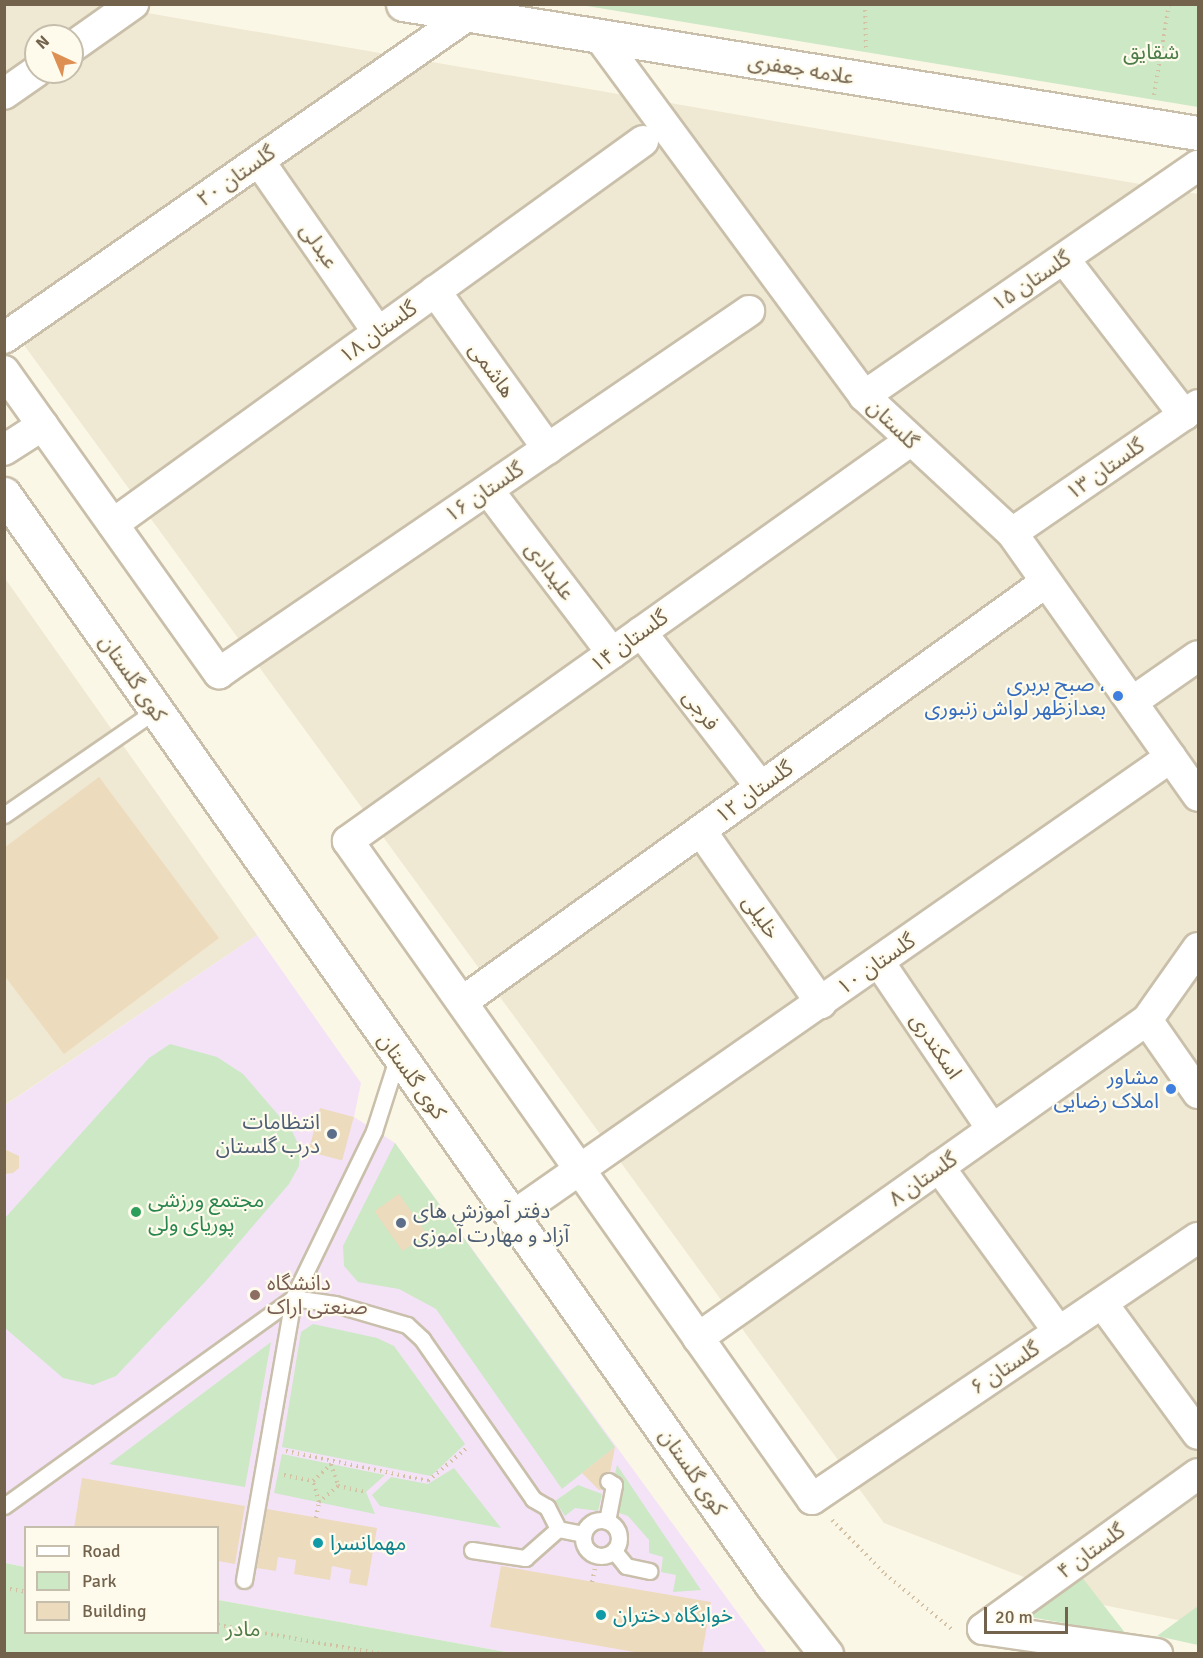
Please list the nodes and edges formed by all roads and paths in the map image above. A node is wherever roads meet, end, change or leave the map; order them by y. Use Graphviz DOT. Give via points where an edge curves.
graph roads {
  1 [pos="133,4"];
  2 [pos="403,4"];
  3 [pos="865,4"];
  4 [pos="1169,4"];
  5 [pos="468,15"];
  6 [pos="84,39"];
  7 [pos="601,39"];
  8 [pos="24,80"];
  9 [pos="867,80"];
  10 [pos="4,94"];
  11 [pos="1149,125"];
  12 [pos="1198,133"];
  13 [pos="643,141"];
  14 [pos="259,160"];
  15 [pos="1198,166"];
  16 [pos="1064,259"];
  17 [pos="435,291"];
  18 [pos="749,311"];
  19 [pos="378,332"];
  20 [pos="4,338"];
  21 [pos="4,371"];
  22 [pos="864,396"];
  23 [pos="1191,410"];
  24 [pos="43,425"];
  25 [pos="910,441"];
  26 [pos="548,449"];
  27 [pos="4,450"];
  28 [pos="488,490"];
  29 [pos="4,494"];
  30 [pos="113,524"];
  31 [pos="1012,533"];
  32 [pos="1046,582"];
  33 [pos="641,632"];
  34 [pos="612,653"];
  35 [pos="1198,656"];
  36 [pos="1132,702"];
  37 [pos="156,710"];
  38 [pos="1171,758"];
  39 [pos="761,787"];
  40 [pos="1198,796"];
  41 [pos="4,815"];
  42 [pos="701,831"];
  43 [pos="1198,948"];
  44 [pos="879,962"];
  45 [pos="462,1002"];
  46 [pos="821,1003"];
  47 [pos="1147,1020"];
  48 [pos="398,1056"];
  49 [pos="1198,1090"];
  50 [pos="992,1130"];
  51 [pos="939,1167"];
  52 [pos="580,1171"];
  53 [pos="513,1216"];
  54 [pos="1198,1238"];
  55 [pos="293,1298"];
  56 [pos="1102,1303"];
  57 [pos="1059,1332"];
  58 [pos="698,1338"];
  59 [pos="1198,1434"];
  60 [pos="474,1441"];
  61 [pos="267,1447"];
  62 [pos="262,1471"];
  63 [pos="1198,1474"];
  64 [pos="313,1481"];
  65 [pos="608,1481"];
  66 [pos="338,1486"];
  67 [pos="366,1492"];
  68 [pos="812,1499"];
  69 [pos="319,1502"];
  70 [pos="4,1506"];
  71 [pos="316,1518"];
  72 [pos="607,1521"];
  73 [pos="558,1529"];
  74 [pos="583,1534"];
  75 [pos="472,1550"];
  76 [pos="614,1551"];
  77 [pos="597,1556"];
  78 [pos="649,1571"];
  79 [pos="244,1580"];
  80 [pos="592,1582"];
  81 [pos="4,1588"];
  82 [pos="24,1592"];
  83 [pos="219,1625"];
  84 [pos="983,1629"];
  85 [pos="383,1653"];
  86 [pos="826,1653"];
  87 [pos="1156,1653"];
  1 -- 6 [label="street"];
  2 -- 5 [label="street, علامه جعفری"];
  3 -- 9 [label="path"];
  4 -- 11 [label="path"];
  5 -- 7 [label="street, علامه جعفری"];
  5 -- 14 [label="street, گلستان ۲۰"];
  7 -- 9 [label="street, علامه جعفری"];
  7 -- 22 [label="street, گلستان"];
  8 -- 10 [label="street"];
  9 -- 11 [label="street, علامه جعفری"];
  11 -- 12 [label="street, علامه جعفری"];
  13 -- 17 [label="street, گلستان ۱۸"];
  14 -- 19 [label="street, عبدلی"];
  14 -- 20 [label="street, گلستان ۲۰"];
  15 -- 16 [label="street, گلستان ۱۵"];
  16 -- 22 [label="street, گلستان ۱۵"];
  16 -- 23 [label="street"];
  17 -- 19 [label="street, گلستان ۱۸"];
  17 -- 26 [label="street, هاشمی"];
  18 -- 26 [label="street, گلستان ۱۶"];
  19 -- 30 [label="street, گلستان ۱۸"];
  21 -- 24 [label="street"];
  22 -- 25 [label="street, گلستان"];
  23 -- 31 [label="street, گلستان ۱۳"];
  24 -- 27 [label="street"];
  24 -- 30 [label="street"];
  25 -- 31 [label="street, گلستان"];
  25 -- 33 [label="street, گلستان ۱۴"];
  26 -- 28 [label="street, گلستان ۱۶"];
  28 -- 30 [label="street, گلستان ۱۶" via="219,673"];
  28 -- 34 [label="street, علیدادی"];
  29 -- 37 [label="street, کوی گلستان"];
  31 -- 32 [label="street, گلستان"];
  32 -- 36 [label="street, گلستان"];
  32 -- 39 [label="street, گلستان ۱۲"];
  33 -- 34 [label="street, گلستان ۱۴"];
  33 -- 39 [label="street, فرجی"];
  34 -- 45 [label="street, گلستان ۱۴" via="348,841"];
  35 -- 36 [label="street"];
  36 -- 38 [label="street, گلستان"];
  37 -- 41 [label="lane"];
  37 -- 48 [label="street, کوی گلستان"];
  38 -- 40 [label="street, گلستان"];
  38 -- 44 [label="street, گلستان ۱۰"];
  39 -- 42 [label="street, گلستان ۱۲"];
  42 -- 45 [label="street, گلستان ۱۲"];
  42 -- 46 [label="street, خلیلی"];
  43 -- 47 [label="street"];
  44 -- 46 [label="street, گلستان ۱۰"];
  44 -- 50 [label="street, اسکندری"];
  45 -- 52 [label="street"];
  46 -- 52 [label="street, گلستان ۱۰"];
  47 -- 49 [label="street"];
  47 -- 50 [label="street, گلستان ۸"];
  48 -- 53 [label="street, کوی گلستان"];
  48 -- 55 [label="lane" via="374,1131"];
  50 -- 51 [label="street, گلستان ۸"];
  51 -- 57 [label="street"];
  51 -- 58 [label="street, گلستان ۸"];
  52 -- 53 [label="street, گلستان ۱۰"];
  52 -- 58 [label="street"];
  53 -- 86 [label="street, کوی گلستان" via="772,1585"];
  54 -- 56 [label="street, گلستان ۶"];
  55 -- 61 [label="lane"];
  55 -- 70 [label="lane"];
  55 -- 73 [label="lane" via="335,1304 407,1324 422,1339 533,1499 547,1507"];
  56 -- 57 [label="street, گلستان ۶"];
  56 -- 59 [label="street"];
  57 -- 68 [label="street, گلستان ۶"];
  58 -- 68 [label="street"];
  60 -- 61 [label="path" via="429,1481"];
  61 -- 62 [label="lane"];
  62 -- 64 [label="path"];
  62 -- 79 [label="lane"];
  63 -- 84 [label="street, گلستان ۴"];
  64 -- 66 [label="path" via="331,1464"];
  64 -- 69 [label="path"];
  65 -- 72 [label="lane" via="614,1485"];
  66 -- 67 [label="path"];
  66 -- 69 [label="path"];
  68 -- 84 [label="path" via="949,1631"];
  69 -- 71 [label="path"];
  72 -- 74 [label="lane" via="590,1524"];
  72 -- 76 [label="lane" via="619,1534"];
  73 -- 74 [label="lane"];
  73 -- 75 [label="lane" via="525,1558"];
  74 -- 77 [label="lane" via="584,1545"];
  76 -- 77 [label="lane"];
  76 -- 78 [label="lane" via="626,1566"];
  77 -- 80 [label="path"];
  81 -- 82 [label="path"];
  83 -- 85 [label="path"];
  84 -- 87 [label="street"];
}
